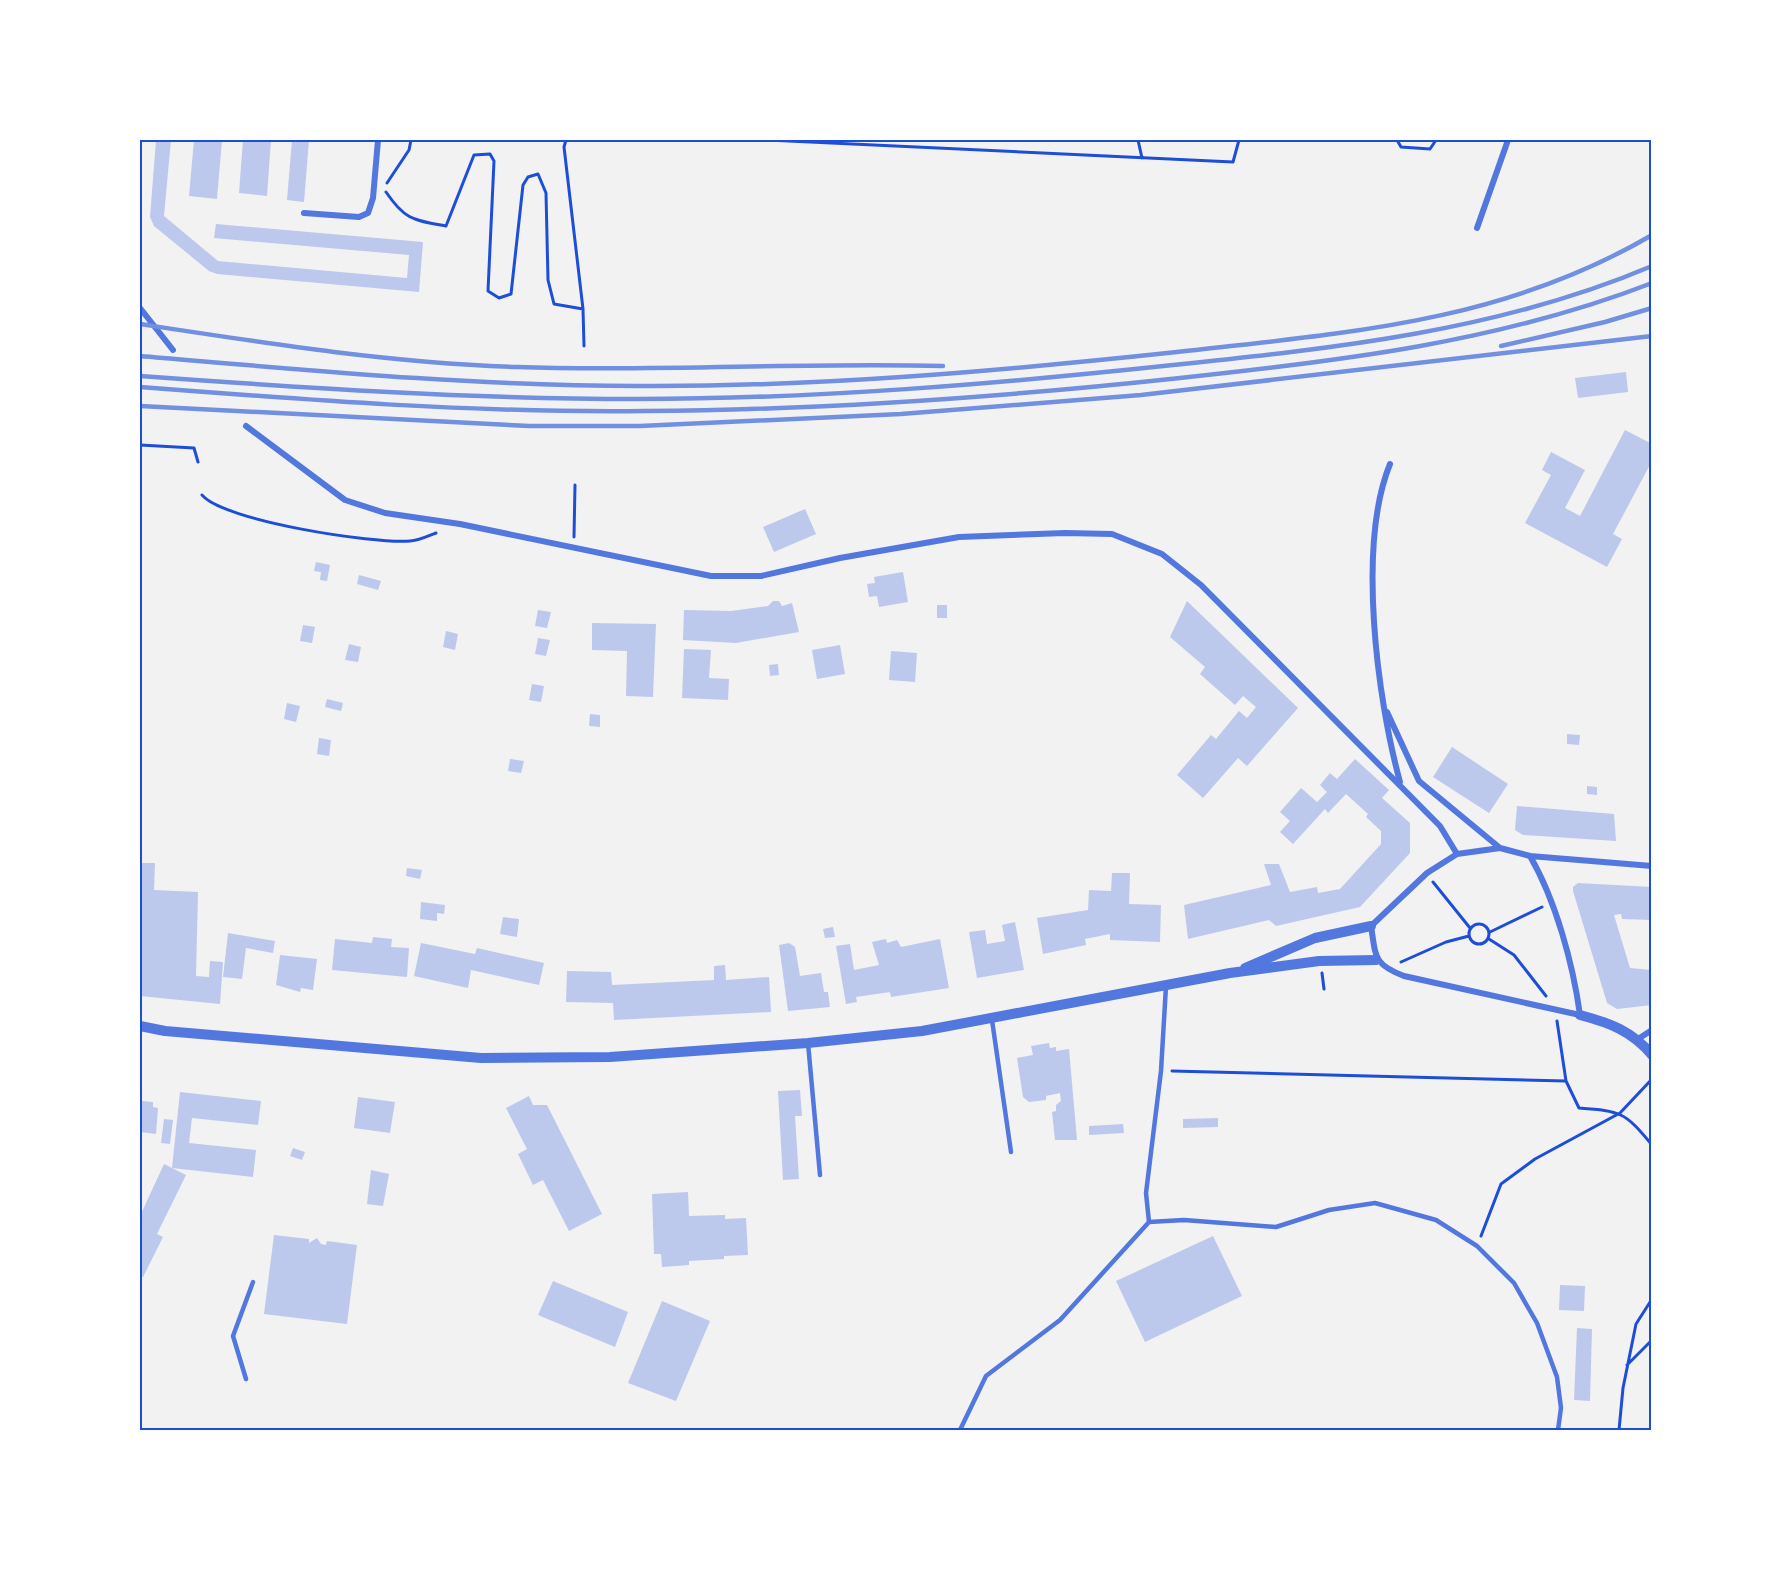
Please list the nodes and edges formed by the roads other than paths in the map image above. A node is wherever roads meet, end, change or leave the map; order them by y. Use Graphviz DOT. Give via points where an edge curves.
graph roads {
  1 [pos="378,140"];
  2 [pos="1508,140"];
  3 [pos="304,213"];
  4 [pos="1477,228"];
  5 [pos="140,309"];
  6 [pos="173,350"];
  7 [pos="246,426"];
  8 [pos="1390,464"];
  9 [pos="1384,703"];
  10 [pos="1400,784"];
  11 [pos="1500,848"];
  12 [pos="1457,854"];
  13 [pos="1530,856"];
  14 [pos="1652,866"];
  15 [pos="1371,926"];
  16 [pos="1376,960"];
  17 [pos="1230,973"];
  18 [pos="1166,986"];
  19 [pos="1580,1015"];
  20 [pos="992,1020"];
  21 [pos="140,1026"];
  22 [pos="1652,1030"];
  23 [pos="1638,1039"];
  24 [pos="808,1043"];
  25 [pos="1652,1055"];
  26 [pos="1011,1152"];
  27 [pos="819,1175"];
  28 [pos="1149,1222"];
  29 [pos="253,1282"];
  30 [pos="246,1379"];
  31 [pos="960,1431"];
  32 [pos="1557,1431"];
  1 -- 3 [label="street" via="368,213 359,217"];
  2 -- 4 [label="street"];
  5 -- 6 [label="street"];
  7 -- 10 [label="street" via="345,500 385,513 460,524 711,576 761,576 959,537 1112,534 1162,554 1201,585"];
  8 -- 9 [label="street" via="1380,488 1373,528"];
  9 -- 10 [label="street" via="1388,739"];
  9 -- 11 [label="street" via="1419,782"];
  10 -- 12 [label="street" via="1440,826"];
  11 -- 12 [label="street"];
  11 -- 13 [label="street"];
  12 -- 15 [label="street" via="1427,873"];
  13 -- 14 [label="street"];
  13 -- 19 [label="street" via="1551,902 1577,990"];
  15 -- 16 [label="street"];
  15 -- 17 [label="street" via="1315,938"];
  16 -- 17 [label="street" via="1319,961"];
  16 -- 19 [label="street" via="1385,969 1404,976"];
  17 -- 18 [label="street"];
  18 -- 20 [label="street"];
  18 -- 28 [label="lane" via="1161,1071 1146,1193"];
  19 -- 23 [label="street" via="1615,1025"];
  20 -- 24 [label="street"];
  20 -- 26 [label="lane"];
  21 -- 24 [label="street" via="481,1058 610,1057"];
  22 -- 23 [label="street"];
  23 -- 25 [label="street"];
  24 -- 27 [label="lane"];
  28 -- 31 [label="lane" via="1060,1320 986,1376"];
  28 -- 32 [label="lane" via="1184,1220 1276,1227 1329,1210 1375,1203 1436,1220 1478,1246 1514,1283 1537,1323 1557,1377 1561,1408"];
  29 -- 30 [label="lane" via="233,1336"];
}
